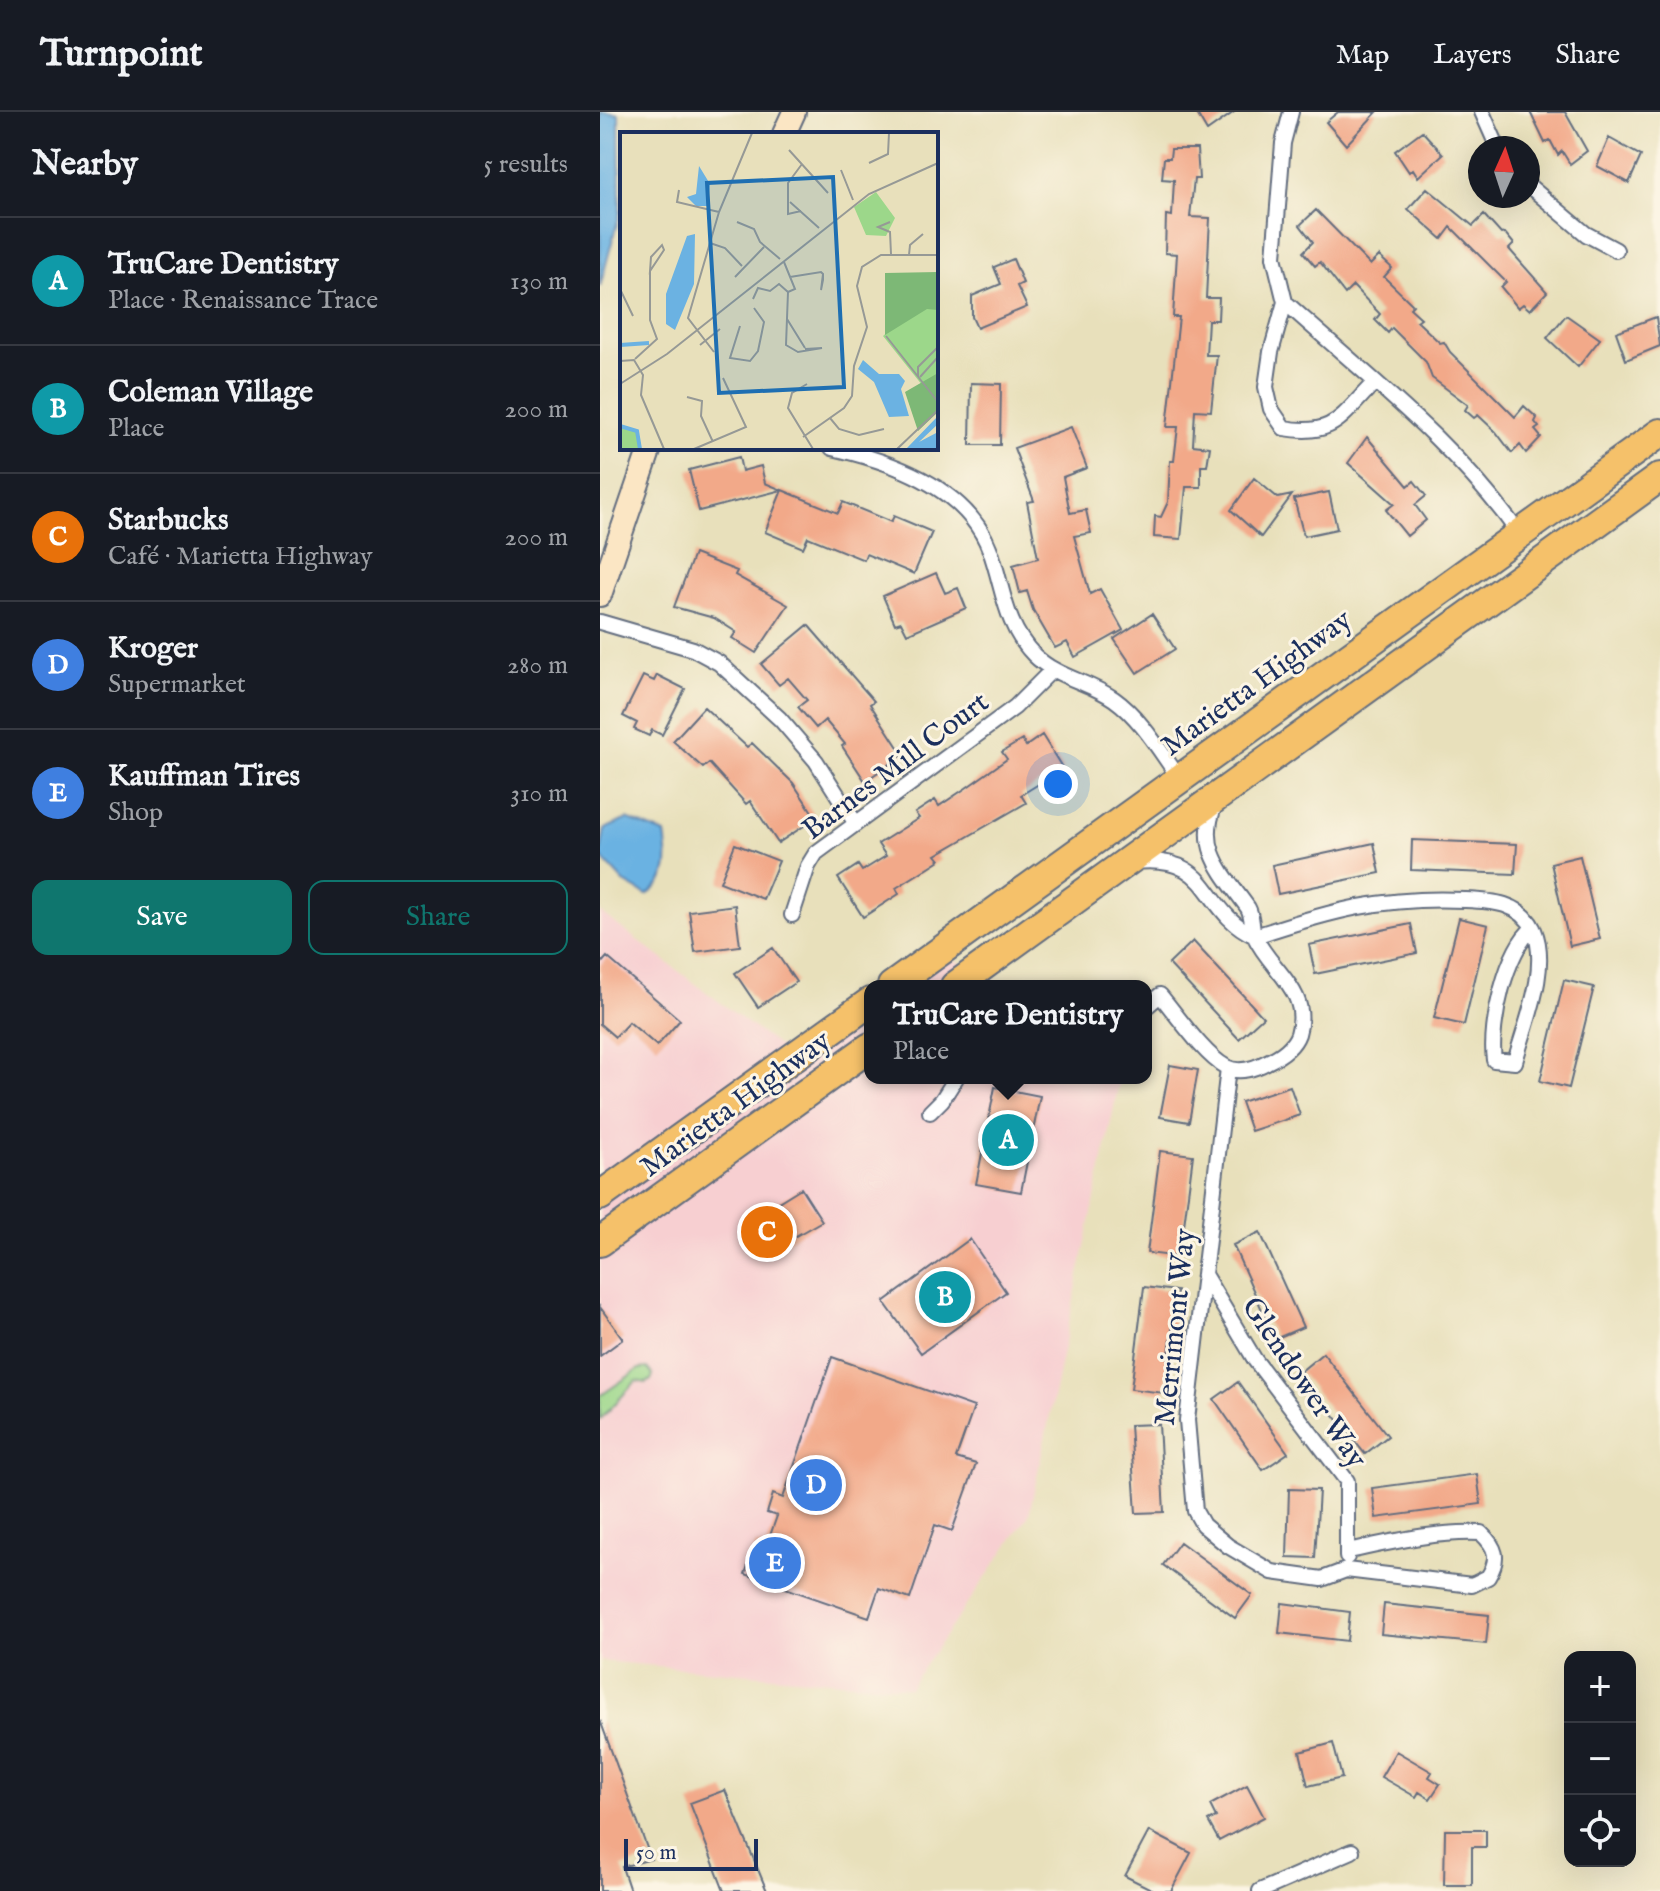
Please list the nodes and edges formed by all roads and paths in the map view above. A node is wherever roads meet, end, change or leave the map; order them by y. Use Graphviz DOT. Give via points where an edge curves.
graph roads {
  1 [pos="794,112"];
  2 [pos="1291,112"];
  3 [pos="1482,112"];
  4 [pos="785,132"];
  5 [pos="1493,136"];
  6 [pos="1540,195"];
  7 [pos="1616,250"];
  8 [pos="1285,302"];
  9 [pos="1374,383"];
  10 [pos="1660,433"];
  11 [pos="649,450"];
  12 [pos="842,450"];
  13 [pos="1660,477"];
  14 [pos="1520,535"];
  15 [pos="600,595"];
  16 [pos="600,622"];
  17 [pos="1051,671"];
  18 [pos="1180,779"];
  19 [pos="1222,794"];
  20 [pos="856,824"];
  21 [pos="1126,863"];
  22 [pos="792,915"];
  23 [pos="1533,928"];
  24 [pos="1255,936"];
  25 [pos="900,980"];
  26 [pos="963,980"];
  27 [pos="1152,1002"];
  28 [pos="864,1006"];
  29 [pos="864,1051"];
  30 [pos="1228,1068"];
  31 [pos="948,1084"];
  32 [pos="930,1112"];
  33 [pos="600,1196"];
  34 [pos="600,1242"];
  35 [pos="1205,1276"];
  36 [pos="1348,1551"];
  37 [pos="1346,1570"];
  38 [pos="1352,1851"];
  39 [pos="1260,1891"];
  1 -- 4 [label="street"];
  2 -- 8 [label="street" via="1283,143 1274,257"];
  3 -- 5 [label="street"];
  6 -- 7 [label="street" via="1586,234"];
  8 -- 9 [label="street"];
  8 -- 9 [label="street" via="1266,387 1271,409 1284,428 1312,433 1331,426"];
  9 -- 14 [label="street" via="1461,462"];
  10 -- 14 [label="highway, Marietta Highway"];
  11 -- 15 [label="street"];
  12 -- 17 [label="street" via="870,456 930,484 970,515 990,550 1009,620"];
  13 -- 19 [label="highway"];
  14 -- 18 [label="highway, Marietta Highway"];
  16 -- 20 [label="street" via="693,649 719,663 816,761"];
  17 -- 18 [label="street" via="1114,699"];
  17 -- 20 [label="street, Barnes Mill Court" via="1015,707"];
  18 -- 25 [label="highway, Marietta Highway"];
  19 -- 21 [label="highway"];
  19 -- 24 [label="street" via="1208,822 1208,845 1251,912"];
  20 -- 22 [label="street, Barnes Mill Court" via="816,853"];
  21 -- 24 [label="street" via="1161,861 1191,870 1234,927"];
  21 -- 26 [label="highway"];
  23 -- 23 [label="street" via="1537,978 1515,1062 1504,1063 1494,1060 1492,1029 1514,953"];
  23 -- 24 [label="street" via="1522,912 1501,903 1421,898 1377,901"];
  24 -- 30 [label="street" via="1293,989 1299,1031 1283,1054 1254,1068"];
  27 -- 30 [label="street" via="1160,995"];
  28 -- 33 [label="highway, Marietta Highway"];
  29 -- 34 [label="highway, Marietta Highway"];
  30 -- 35 [label="street, Merrimont Way"];
  31 -- 32 [label="street"];
  35 -- 36 [label="street, Glendower Way" via="1255,1360 1347,1481"];
  35 -- 37 [label="street, Merrimont Way" via="1187,1420 1195,1511 1228,1546 1272,1572 1322,1579"];
  36 -- 37 [label="street, Glendower Way"];
  36 -- 37 [label="street, Merrimont Way" via="1431,1534 1481,1533 1496,1556 1488,1577 1472,1585"];
  38 -- 39 [label="street"];
}
